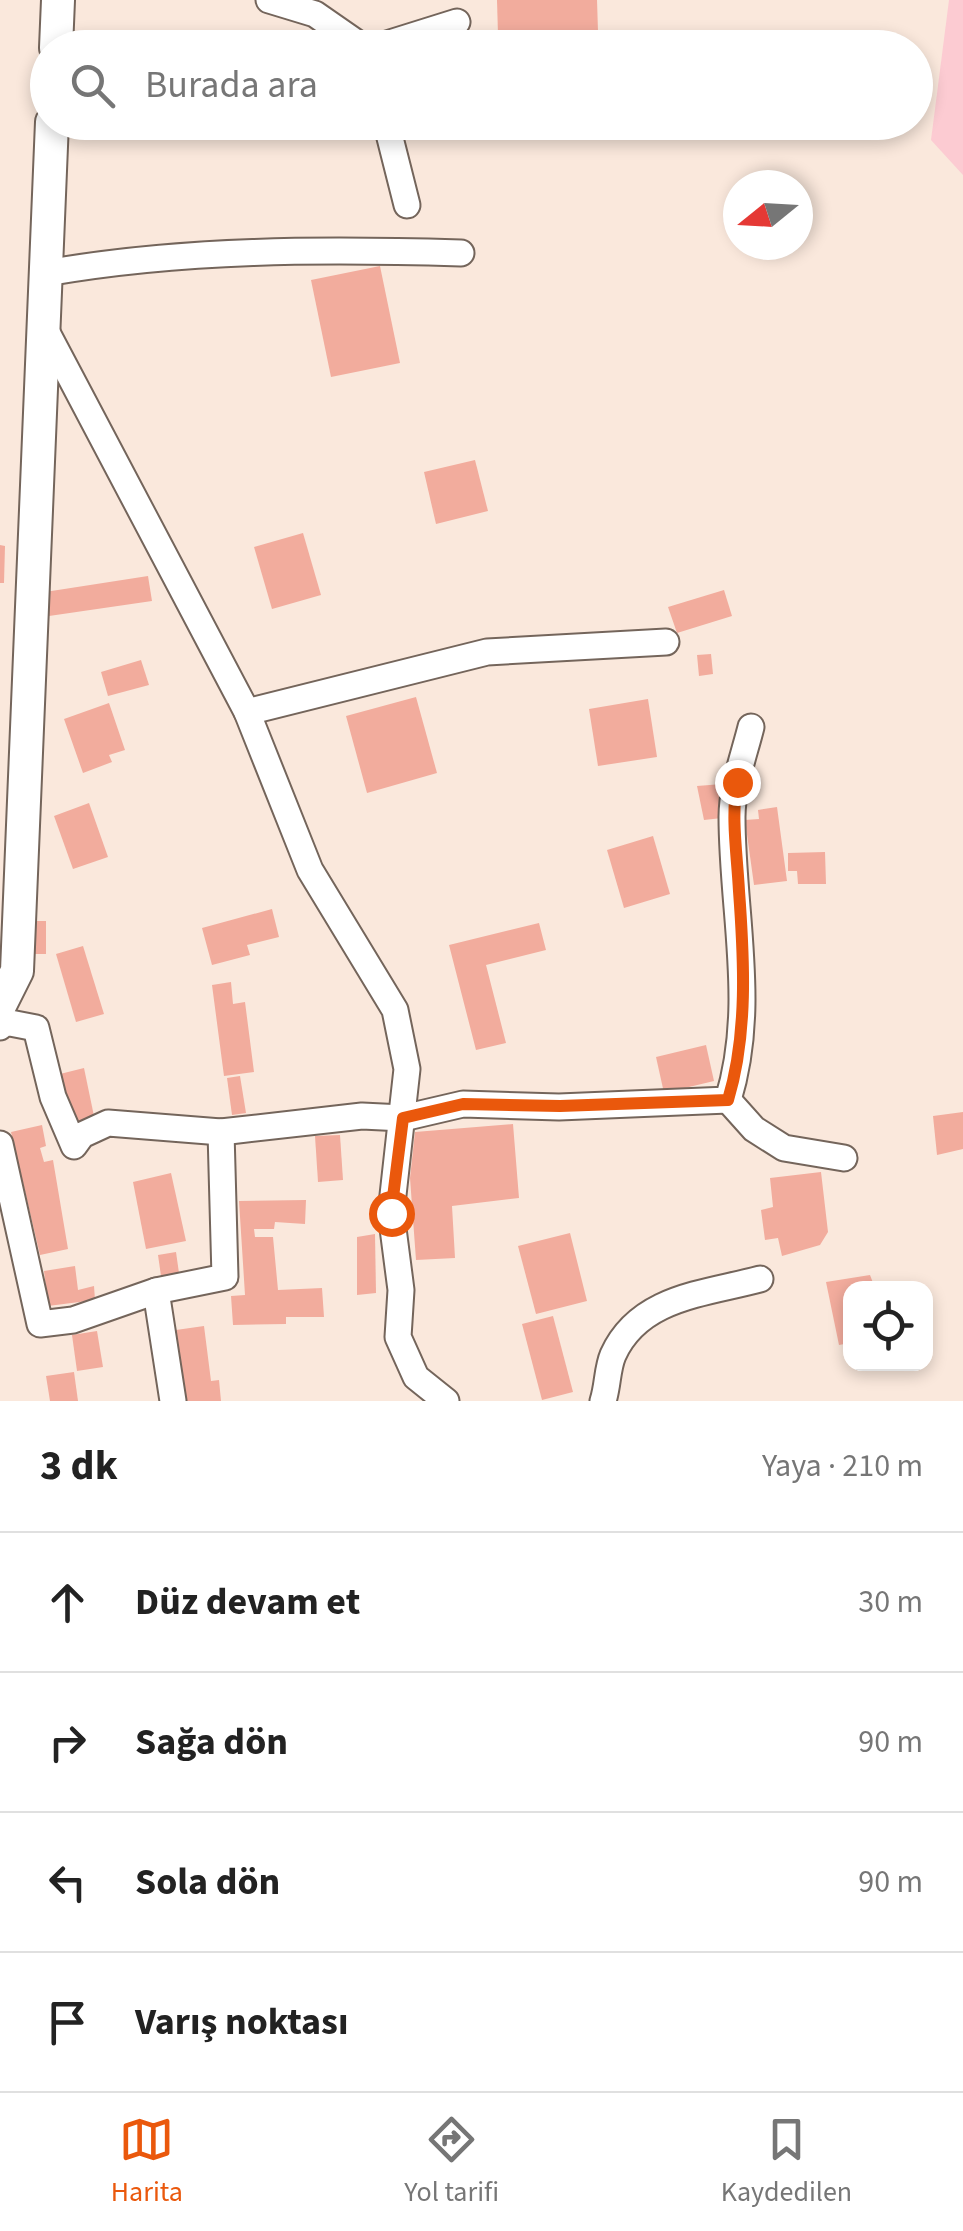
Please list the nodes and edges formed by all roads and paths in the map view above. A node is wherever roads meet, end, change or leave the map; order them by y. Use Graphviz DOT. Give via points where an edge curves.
graph roads {
  1 [pos="58,0"];
  2 [pos="269,0"];
  3 [pos="457,22"];
  4 [pos="57,30"];
  5 [pos="338,30"];
  6 [pos="431,30"];
  7 [pos="51,140"];
  8 [pos="391,140"];
  9 [pos="407,205"];
  10 [pos="460,253"];
  11 [pos="46,273"];
  12 [pos="44,328"];
  13 [pos="666,642"];
  14 [pos="246,712"];
  15 [pos="751,726"];
  16 [pos="0,1005"];
  17 [pos="0,1027"];
  18 [pos="728,1100"];
  19 [pos="403,1118"];
  20 [pos="221,1132"];
  21 [pos="0,1144"];
  22 [pos="844,1158"];
  23 [pos="760,1279"];
  24 [pos="156,1290"];
  25 [pos="173,1401"];
  26 [pos="446,1401"];
  27 [pos="603,1401"];
  1 -- 4 [label="street"];
  2 -- 5 [label="street" via="315,14"];
  3 -- 6 [label="street"];
  7 -- 11 [label="street"];
  8 -- 9 [label="street"];
  10 -- 11 [label="street" via="310,248 107,262"];
  11 -- 12 [label="street"];
  12 -- 14 [label="street"];
  12 -- 16 [label="street" via="17,972"];
  13 -- 14 [label="street" via="487,652"];
  14 -- 19 [label="street" via="310,870 395,1010 407,1069"];
  15 -- 18 [label="street" via="732,815 743,957 738,1067"];
  17 -- 20 [label="street" via="5,1022 36,1028 74,1146 108,1123"];
  18 -- 19 [label="street" via="463,1104"];
  18 -- 22 [label="street" via="754,1129 784,1148"];
  19 -- 20 [label="street" via="362,1116"];
  19 -- 26 [label="street" via="391,1213 401,1290 398,1337 416,1377"];
  20 -- 24 [label="street" via="225,1277"];
  21 -- 24 [label="street" via="40,1324 73,1320"];
  23 -- 27 [label="street" via="658,1306 628,1325 611,1360"];
  24 -- 25 [label="street"];
}
